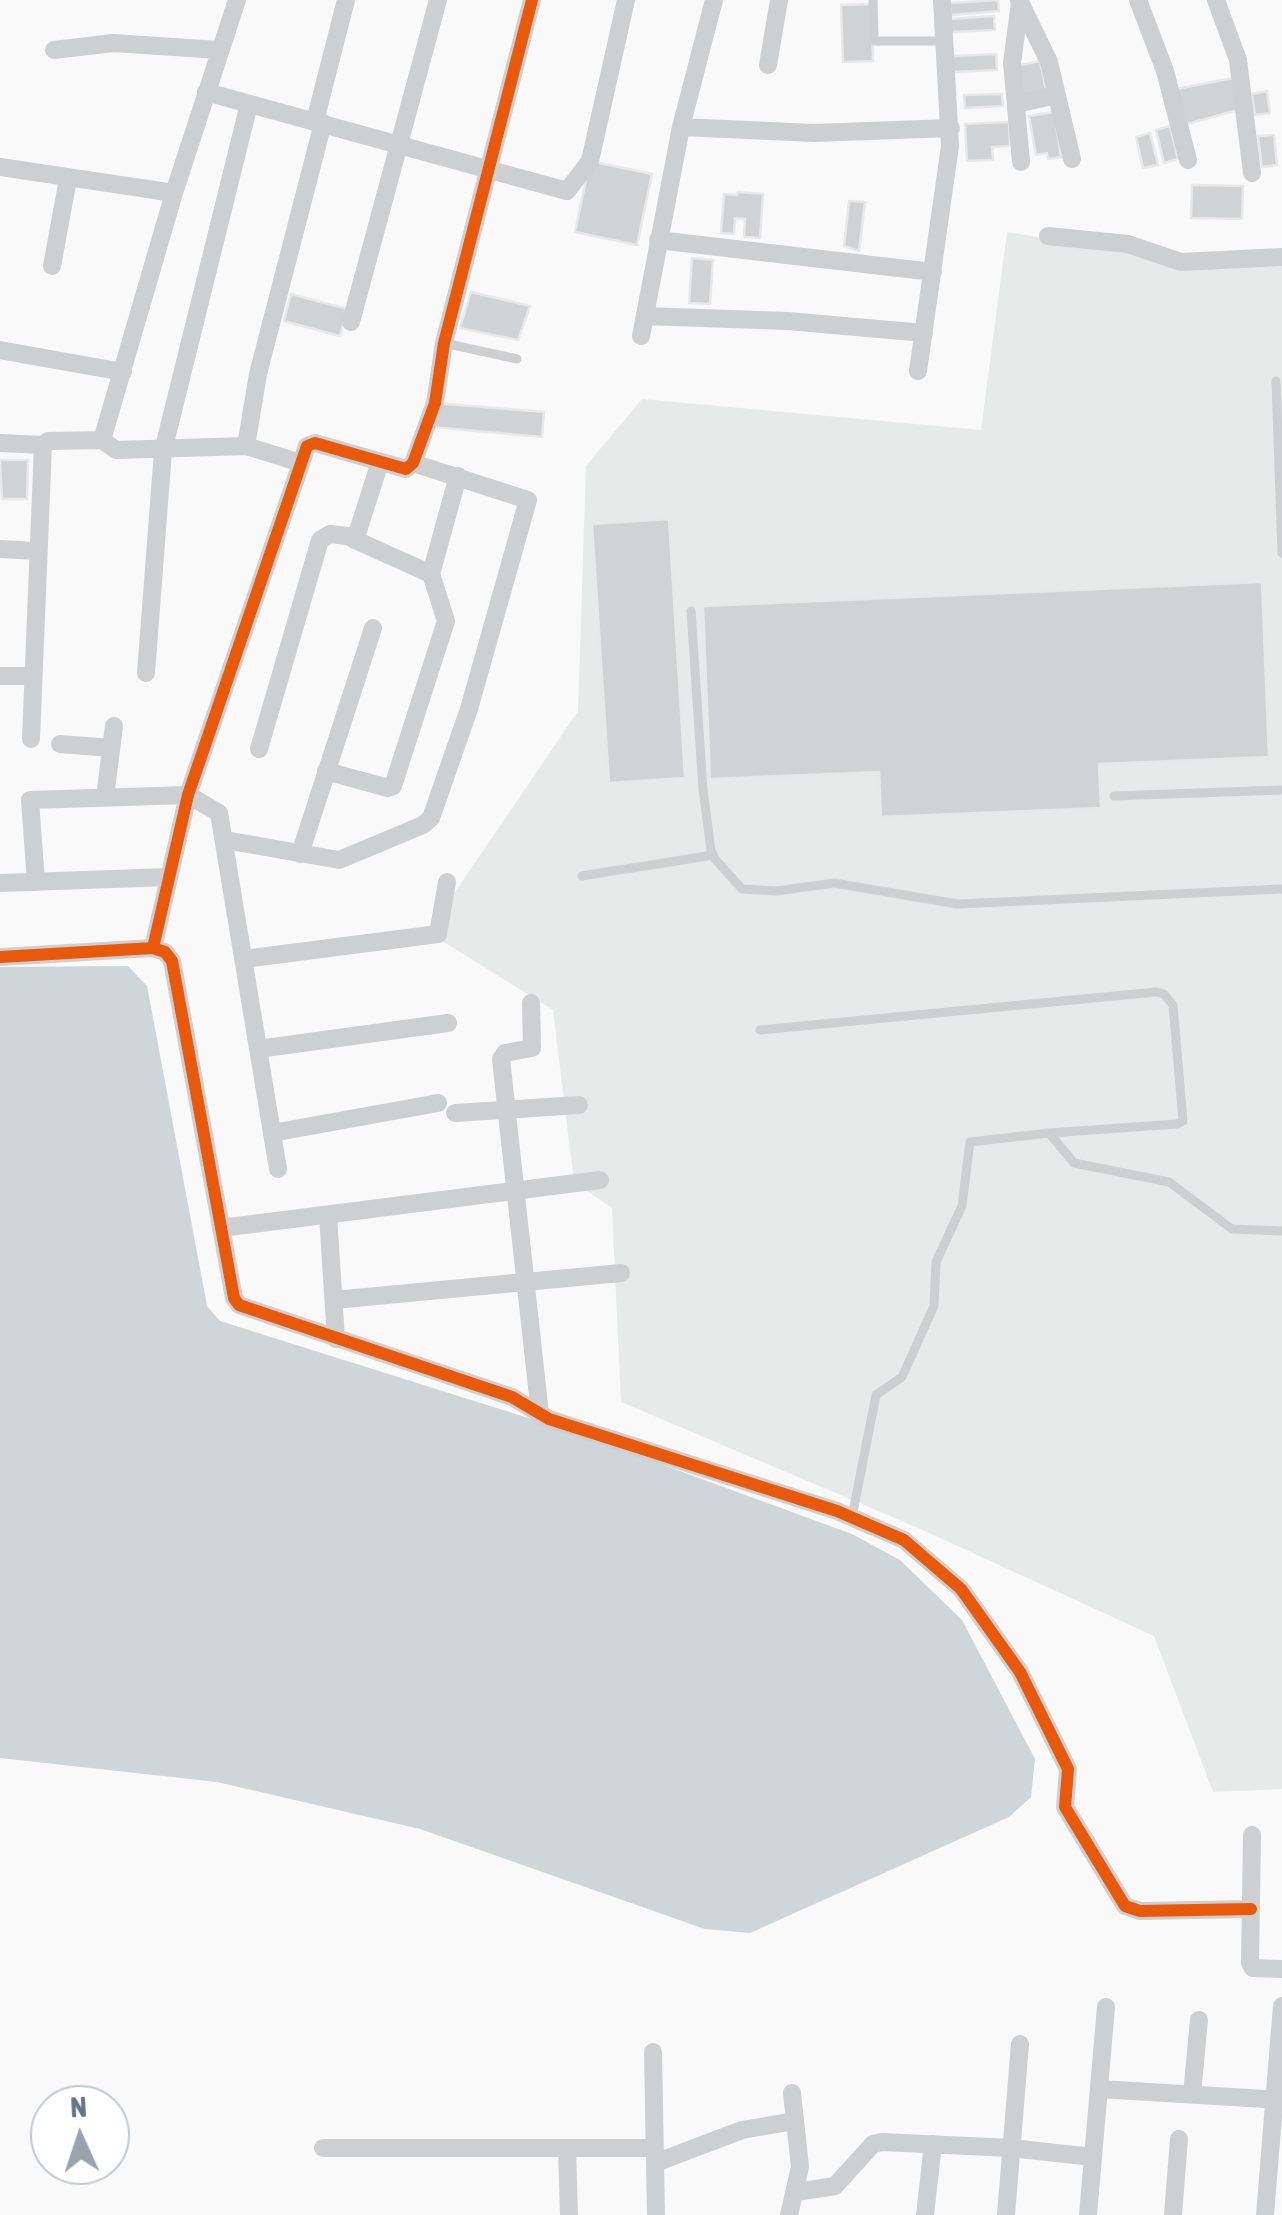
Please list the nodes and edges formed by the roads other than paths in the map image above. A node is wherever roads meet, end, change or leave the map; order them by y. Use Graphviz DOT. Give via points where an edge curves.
graph roads {
  1 [pos="237,0"];
  2 [pos="346,0"];
  3 [pos="438,0"];
  4 [pos="532,0"];
  5 [pos="626,0"];
  6 [pos="714,0"];
  7 [pos="779,0"];
  8 [pos="873,0"];
  9 [pos="942,0"];
  10 [pos="1138,0"];
  11 [pos="1216,0"];
  12 [pos="1020,1"];
  13 [pos="945,41"];
  14 [pos="54,50"];
  15 [pos="220,50"];
  16 [pos="768,65"];
  17 [pos="206,92"];
  18 [pos="1057,95"];
  19 [pos="249,104"];
  20 [pos="1016,104"];
  21 [pos="319,122"];
  22 [pos="681,126"];
  23 [pos="951,128"];
  24 [pos="400,144"];
  25 [pos="1072,159"];
  26 [pos="1188,160"];
  27 [pos="1021,162"];
  28 [pos="0,167"];
  29 [pos="489,167"];
  30 [pos="1252,173"];
  31 [pos="68,178"];
  32 [pos="174,193"];
  33 [pos="1048,236"];
  34 [pos="658,240"];
  35 [pos="1282,257"];
  36 [pos="52,266"];
  37 [pos="934,272"];
  38 [pos="645,316"];
  39 [pos="352,322"];
  40 [pos="924,333"];
  41 [pos="641,336"];
  42 [pos="444,343"];
  43 [pos="0,350"];
  44 [pos="517,358"];
  45 [pos="918,371"];
  46 [pos="124,372"];
  47 [pos="1276,381"];
  48 [pos="102,440"];
  49 [pos="0,444"];
  50 [pos="42,445"];
  51 [pos="246,446"];
  52 [pos="163,450"];
  53 [pos="380,462"];
  54 [pos="301,463"];
  55 [pos="413,463"];
  56 [pos="458,476"];
  57 [pos="353,539"];
  58 [pos="0,549"];
  59 [pos="37,551"];
  60 [pos="1282,553"];
  61 [pos="432,574"];
  62 [pos="691,611"];
  63 [pos="373,628"];
  64 [pos="146,674"];
  65 [pos="0,676"];
  66 [pos="33,676"];
  67 [pos="114,726"];
  68 [pos="31,739"];
  69 [pos="60,744"];
  70 [pos="111,748"];
  71 [pos="259,748"];
  72 [pos="326,772"];
  73 [pos="1282,790"];
  74 [pos="188,796"];
  75 [pos="1114,796"];
  76 [pos="104,797"];
  77 [pos="225,840"];
  78 [pos="300,854"];
  79 [pos="712,855"];
  80 [pos="582,876"];
  81 [pos="169,878"];
  82 [pos="36,882"];
  83 [pos="447,882"];
  84 [pos="0,883"];
  85 [pos="1282,888"];
  86 [pos="153,948"];
  87 [pos="0,958"];
  88 [pos="244,959"];
  89 [pos="530,1003"];
  90 [pos="448,1023"];
  91 [pos="760,1030"];
  92 [pos="258,1049"];
  93 [pos="438,1103"];
  94 [pos="579,1105"];
  95 [pos="507,1112"];
  96 [pos="455,1113"];
  97 [pos="272,1132"];
  98 [pos="1050,1133"];
  99 [pos="278,1169"];
  100 [pos="600,1180"];
  101 [pos="515,1191"];
  102 [pos="328,1214"];
  103 [pos="221,1228"];
  104 [pos="1282,1231"];
  105 [pos="621,1273"];
  106 [pos="525,1282"];
  107 [pos="334,1300"];
  108 [pos="336,1339"];
  109 [pos="540,1414"];
  110 [pos="852,1516"];
  111 [pos="1252,1835"];
  112 [pos="1251,1909"];
  113 [pos="1282,1969"];
  114 [pos="1282,2006"];
  115 [pos="1106,2007"];
  116 [pos="1199,2020"];
  117 [pos="1020,2044"];
  118 [pos="653,2052"];
  119 [pos="1099,2088"];
  120 [pos="792,2094"];
  121 [pos="1192,2094"];
  122 [pos="1278,2100"];
  123 [pos="795,2120"];
  124 [pos="1179,2139"];
  125 [pos="933,2144"];
  126 [pos="323,2148"];
  127 [pos="567,2148"];
  128 [pos="1011,2148"];
  129 [pos="654,2156"];
  130 [pos="1093,2157"];
  131 [pos="796,2192"];
  132 [pos="569,2215"];
  133 [pos="656,2215"];
  134 [pos="789,2215"];
  135 [pos="925,2215"];
  136 [pos="1006,2215"];
  137 [pos="1088,2215"];
  138 [pos="1173,2215"];
  139 [pos="1265,2215"];
  1 -- 15 [label="street"];
  2 -- 21 [label="street"];
  3 -- 24 [label="street"];
  4 -- 29 [label="street"];
  5 -- 29 [label="street" via="590,161 572,188"];
  6 -- 22 [label="street"];
  7 -- 16 [label="street"];
  8 -- 13 [label="lane" via="874,41"];
  9 -- 13 [label="street"];
  10 -- 26 [label="street" via="1164,66"];
  11 -- 30 [label="street" via="1238,60"];
  12 -- 18 [label="street" via="1048,58"];
  12 -- 20 [label="street" via="1012,63"];
  13 -- 23 [label="street"];
  14 -- 15 [label="street" via="113,43"];
  15 -- 17 [label="street"];
  17 -- 19 [label="street"];
  17 -- 32 [label="street"];
  18 -- 20 [label="street"];
  18 -- 25 [label="street"];
  19 -- 21 [label="street"];
  19 -- 52 [label="street"];
  20 -- 27 [label="street"];
  21 -- 24 [label="street"];
  21 -- 51 [label="street"];
  22 -- 23 [label="street" via="800,133"];
  22 -- 34 [label="street"];
  23 -- 37 [label="street"];
  24 -- 29 [label="street"];
  24 -- 39 [label="street"];
  28 -- 31 [label="street"];
  29 -- 42 [label="street"];
  31 -- 32 [label="street"];
  31 -- 36 [label="street"];
  32 -- 46 [label="street"];
  33 -- 35 [label="street" via="1128,244 1181,262"];
  34 -- 37 [label="street"];
  34 -- 38 [label="street"];
  37 -- 40 [label="street"];
  38 -- 40 [label="street"];
  38 -- 41 [label="street"];
  40 -- 45 [label="street"];
  42 -- 44 [label="lane"];
  42 -- 55 [label="street" via="434,403"];
  43 -- 46 [label="street"];
  46 -- 48 [label="street"];
  47 -- 60 [label="lane"];
  48 -- 50 [label="street"];
  48 -- 52 [label="street" via="116,450"];
  49 -- 50 [label="street"];
  50 -- 59 [label="street"];
  51 -- 52 [label="street"];
  51 -- 54 [label="street"];
  52 -- 64 [label="street"];
  53 -- 54 [label="street" via="309,443"];
  53 -- 55 [label="street" via="406,469"];
  53 -- 57 [label="street"];
  54 -- 74 [label="street"];
  55 -- 56 [label="street"];
  56 -- 61 [label="street"];
  56 -- 78 [label="street" via="524,497 528,504 470,709 431,818 339,860"];
  57 -- 61 [label="street"];
  57 -- 71 [label="street" via="330,534 320,540"];
  58 -- 59 [label="street"];
  59 -- 66 [label="street"];
  61 -- 72 [label="street" via="446,621 394,786"];
  62 -- 79 [label="lane"];
  63 -- 72 [label="street"];
  65 -- 66 [label="street"];
  66 -- 68 [label="street"];
  67 -- 70 [label="street"];
  69 -- 70 [label="street"];
  70 -- 76 [label="street"];
  72 -- 78 [label="street"];
  73 -- 75 [label="lane"];
  74 -- 76 [label="street"];
  74 -- 77 [label="street" via="218,813"];
  74 -- 81 [label="street"];
  76 -- 82 [label="street" via="30,800"];
  77 -- 78 [label="street"];
  77 -- 88 [label="street"];
  79 -- 80 [label="lane"];
  79 -- 85 [label="lane" via="742,890 834,883 958,904"];
  81 -- 82 [label="street"];
  81 -- 86 [label="street"];
  82 -- 84 [label="street"];
  83 -- 88 [label="street" via="438,934"];
  86 -- 87 [label="street"];
  86 -- 103 [label="street" via="172,961"];
  88 -- 92 [label="street"];
  89 -- 95 [label="street" via="532,1048 502,1055"];
  90 -- 92 [label="street"];
  91 -- 98 [label="lane" via="1156,992 1168,998 1183,1121"];
  92 -- 97 [label="street"];
  93 -- 97 [label="street"];
  94 -- 95 [label="street"];
  95 -- 96 [label="street"];
  95 -- 101 [label="street"];
  97 -- 99 [label="street"];
  98 -- 104 [label="lane" via="1074,1163 1169,1182 1232,1229"];
  98 -- 110 [label="lane" via="970,1142 962,1206 936,1262 934,1306 902,1377 876,1395"];
  100 -- 101 [label="street"];
  101 -- 102 [label="street"];
  101 -- 106 [label="street"];
  102 -- 103 [label="street"];
  102 -- 107 [label="street"];
  103 -- 108 [label="street" via="239,1306"];
  105 -- 106 [label="street"];
  106 -- 107 [label="street"];
  106 -- 109 [label="street"];
  107 -- 108 [label="street"];
  108 -- 109 [label="street" via="512,1397"];
  109 -- 110 [label="street"];
  110 -- 112 [label="street" via="899,1536 961,1589 1020,1672 1068,1769 1066,1807 1125,1906"];
  111 -- 112 [label="street"];
  112 -- 113 [label="street" via="1253,1968"];
  114 -- 122 [label="street"];
  115 -- 119 [label="street"];
  116 -- 121 [label="street"];
  117 -- 128 [label="street"];
  118 -- 129 [label="street"];
  119 -- 121 [label="street"];
  119 -- 130 [label="street"];
  120 -- 123 [label="street"];
  121 -- 122 [label="street"];
  122 -- 139 [label="street"];
  123 -- 129 [label="street"];
  123 -- 131 [label="street"];
  124 -- 138 [label="street"];
  125 -- 128 [label="street"];
  125 -- 131 [label="street" via="877,2142 834,2186"];
  125 -- 135 [label="street"];
  126 -- 127 [label="street"];
  127 -- 129 [label="street"];
  127 -- 132 [label="street"];
  128 -- 130 [label="street"];
  128 -- 136 [label="street"];
  129 -- 133 [label="street"];
  130 -- 137 [label="street"];
  131 -- 134 [label="street"];
}
